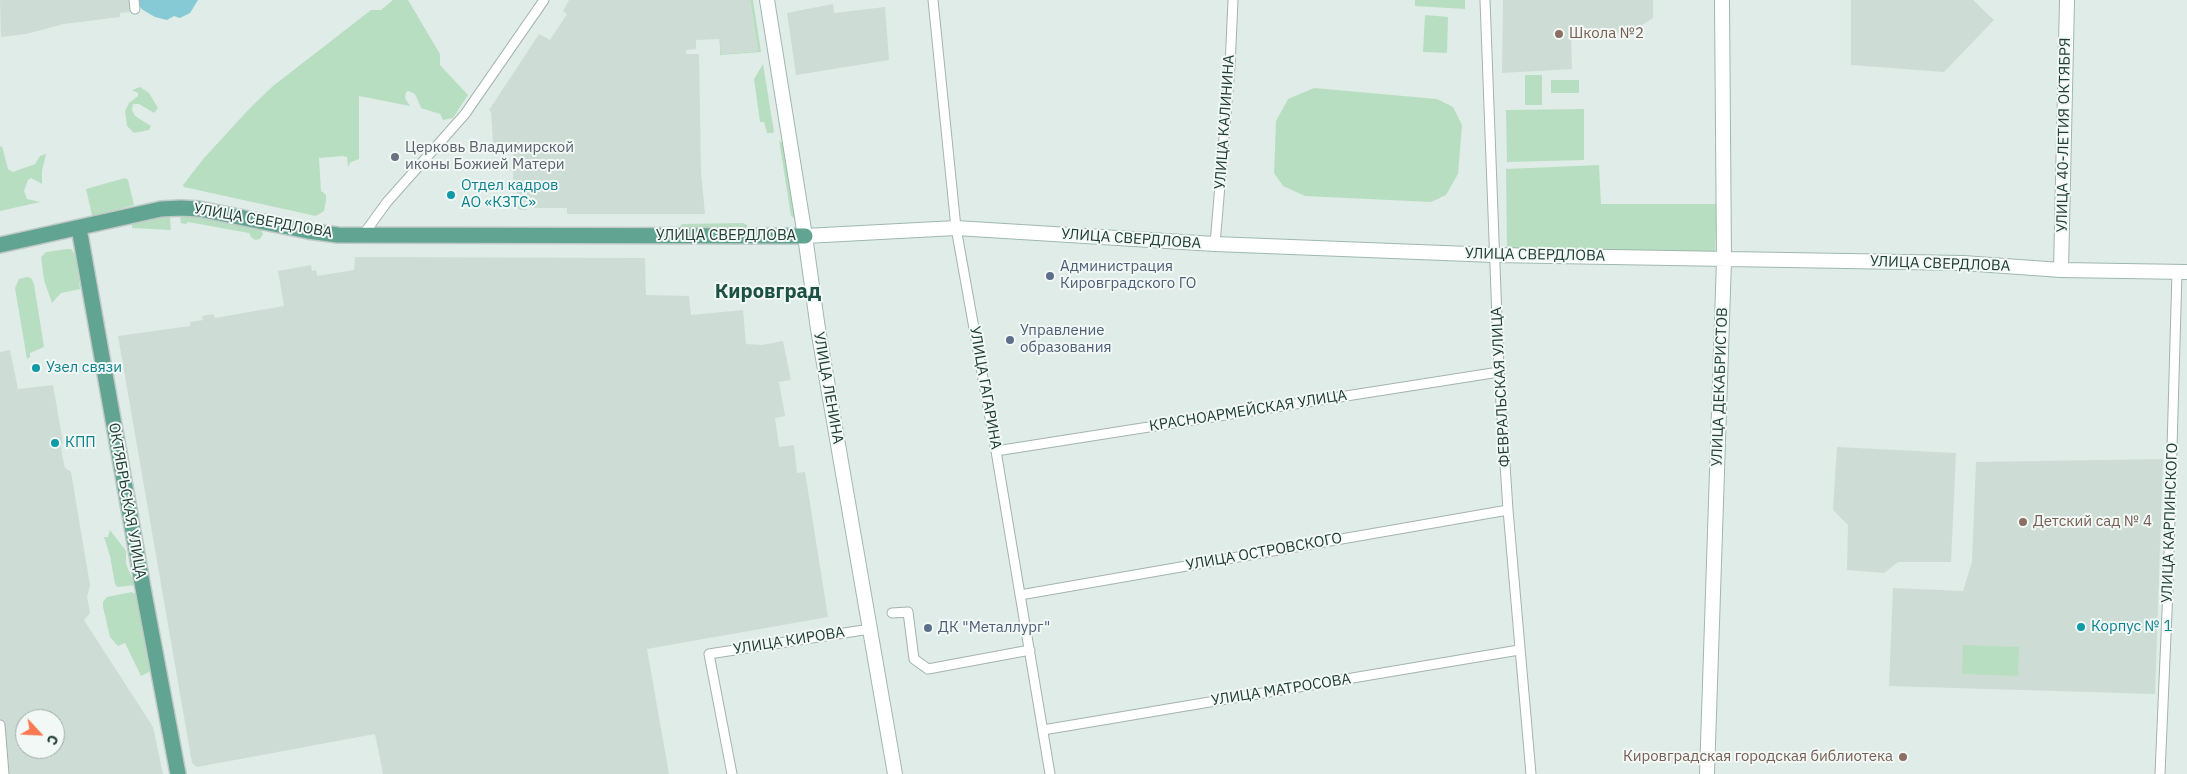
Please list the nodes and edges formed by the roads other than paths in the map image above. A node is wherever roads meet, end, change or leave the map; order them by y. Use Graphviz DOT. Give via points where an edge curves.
graph roads {
  1 [pos="544,0"];
  2 [pos="768,0"];
  3 [pos="933,0"];
  4 [pos="1233,0"];
  5 [pos="1485,0"];
  6 [pos="1722,0"];
  7 [pos="2067,0"];
  8 [pos="79,228"];
  9 [pos="956,228"];
  10 [pos="363,235"];
  11 [pos="806,236"];
  12 [pos="1215,244"];
  13 [pos="0,245"];
  14 [pos="1494,255"];
  15 [pos="1724,260"];
  16 [pos="2061,270"];
  17 [pos="2182,272"];
  18 [pos="1499,372"];
  19 [pos="996,451"];
  20 [pos="1508,510"];
  21 [pos="1020,594"];
  22 [pos="892,613"];
  23 [pos="870,629"];
  24 [pos="1030,650"];
  25 [pos="1519,650"];
  26 [pos="0,725"];
  27 [pos="1042,730"];
  28 [pos="4,774"];
  29 [pos="178,774"];
  30 [pos="732,774"];
  31 [pos="895,774"];
  32 [pos="1050,774"];
  33 [pos="1531,774"];
  34 [pos="1707,774"];
  35 [pos="2160,774"];
  1 -- 10 [label="street" via="471,106 387,202"];
  2 -- 11 [label="main road, УЛИЦА ЛЕНИНА"];
  3 -- 9 [label="street, УЛИЦА ГАГАРИНА"];
  4 -- 12 [label="street, УЛИЦА КАЛИНИНА"];
  5 -- 14 [label="street, ФЕВРАЛЬСКАЯ УЛИЦА"];
  6 -- 15 [label="main road, УЛИЦА ДЕКАБРИСТОВ"];
  7 -- 16 [label="main road, УЛИЦА 40-ЛЕТИЯ ОКТЯБРЯ"];
  8 -- 10 [label="main road, УЛИЦА СВЕРДЛОВА" via="161,209 181,208 308,232"];
  8 -- 13 [label="main road, УЛИЦА СВЕРДЛОВА"];
  8 -- 29 [label="main road, ОКТЯБРЬСКАЯ УЛИЦА"];
  9 -- 11 [label="main road, УЛИЦА СВЕРДЛОВА"];
  9 -- 12 [label="main road, УЛИЦА СВЕРДЛОВА"];
  9 -- 19 [label="street, УЛИЦА ГАГАРИНА"];
  10 -- 11 [label="main road, УЛИЦА СВЕРДЛОВА"];
  11 -- 23 [label="main road, УЛИЦА ЛЕНИНА" via="818,329"];
  12 -- 14 [label="main road, УЛИЦА СВЕРДЛОВА"];
  14 -- 15 [label="main road, УЛИЦА СВЕРДЛОВА"];
  14 -- 18 [label="street, ФЕВРАЛЬСКАЯ УЛИЦА"];
  15 -- 16 [label="main road, УЛИЦА СВЕРДЛОВА" via="1963,264"];
  15 -- 34 [label="main road, УЛИЦА ДЕКАБРИСТОВ"];
  16 -- 17 [label="main road, УЛИЦА СВЕРДЛОВА"];
  17 -- 35 [label="street, УЛИЦА КАРПИНСКОГО"];
  18 -- 19 [label="street, КРАСНОАРМЕЙСКАЯ УЛИЦА"];
  18 -- 20 [label="street, ФЕВРАЛЬСКАЯ УЛИЦА"];
  19 -- 21 [label="street, УЛИЦА ГАГАРИНА"];
  20 -- 21 [label="street, УЛИЦА ОСТРОВСКОГО"];
  20 -- 25 [label="street, ФЕВРАЛЬСКАЯ УЛИЦА"];
  21 -- 24 [label="street, УЛИЦА ГАГАРИНА"];
  22 -- 24 [label="street" via="908,612 914,659 928,669"];
  23 -- 30 [label="street, УЛИЦА КИРОВА" via="709,654"];
  23 -- 31 [label="main road, УЛИЦА ЛЕНИНА"];
  24 -- 27 [label="street, УЛИЦА ГАГАРИНА"];
  25 -- 27 [label="street, УЛИЦА МАТРОСОВА"];
  25 -- 33 [label="street, ФЕВРАЛЬСКАЯ УЛИЦА"];
  26 -- 28 [label="street"];
  27 -- 32 [label="street, УЛИЦА ГАГАРИНА"];
}
